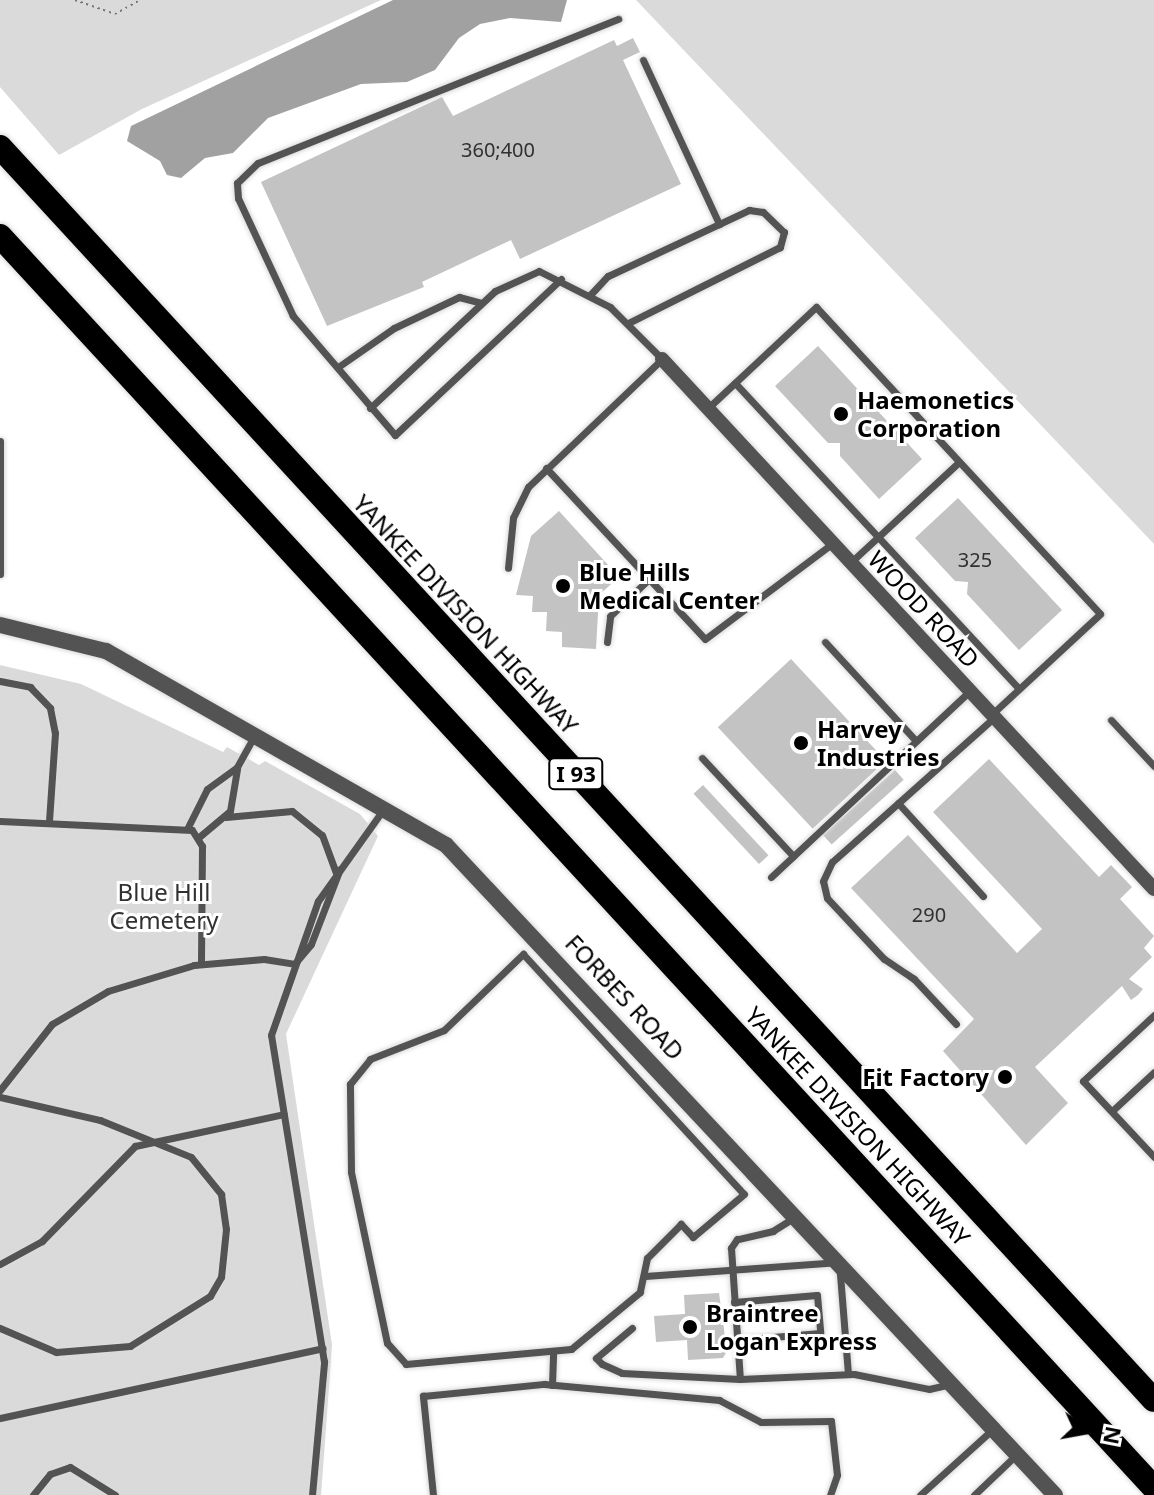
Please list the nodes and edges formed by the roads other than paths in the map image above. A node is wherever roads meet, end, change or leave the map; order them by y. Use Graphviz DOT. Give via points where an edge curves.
graph roads {
  1 [pos="618,19"];
  2 [pos="643,60"];
  3 [pos="0,147"];
  4 [pos="719,224"];
  5 [pos="0,236"];
  6 [pos="561,279"];
  7 [pos="590,295"];
  8 [pos="481,303"];
  9 [pos="628,323"];
  10 [pos="662,359"];
  11 [pos="338,367"];
  12 [pos="735,383"];
  13 [pos="370,408"];
  14 [pos="708,408"];
  15 [pos="0,441"];
  16 [pos="959,462"];
  17 [pos="546,468"];
  18 [pos="878,537"];
  19 [pos="833,543"];
  20 [pos="851,562"];
  21 [pos="508,568"];
  22 [pos="0,574"];
  23 [pos="649,579"];
  24 [pos="0,625"];
  25 [pos="607,642"];
  26 [pos="825,642"];
  27 [pos="0,681"];
  28 [pos="1019,689"];
  29 [pos="970,691"];
  30 [pos="993,716"];
  31 [pos="1111,720"];
  32 [pos="255,734"];
  33 [pos="916,741"];
  34 [pos="702,758"];
  35 [pos="1154,766"];
  36 [pos="237,767"];
  37 [pos="898,803"];
  38 [pos="384,808"];
  39 [pos="226,817"];
  40 [pos="0,821"];
  41 [pos="49,822"];
  42 [pos="188,827"];
  43 [pos="199,837"];
  44 [pos="793,856"];
  45 [pos="338,870"];
  46 [pos="771,877"];
  47 [pos="1154,889"];
  48 [pos="983,896"];
  49 [pos="201,964"];
  50 [pos="295,964"];
  51 [pos="1154,1015"];
  52 [pos="956,1024"];
  53 [pos="1154,1072"];
  54 [pos="0,1090"];
  55 [pos="0,1097"];
  56 [pos="1112,1111"];
  57 [pos="284,1114"];
  58 [pos="152,1139"];
  59 [pos="1154,1157"];
  60 [pos="796,1216"];
  61 [pos="839,1262"];
  62 [pos="0,1264"];
  63 [pos="732,1269"];
  64 [pos="645,1276"];
  65 [pos="734,1302"];
  66 [pos="0,1328"];
  67 [pos="632,1328"];
  68 [pos="737,1340"];
  69 [pos="323,1348"];
  70 [pos="553,1352"];
  71 [pos="848,1374"];
  72 [pos="740,1379"];
  73 [pos="952,1382"];
  74 [pos="552,1385"];
  75 [pos="1154,1400"];
  76 [pos="0,1418"];
  77 [pos="993,1428"];
  78 [pos="1017,1455"];
  79 [pos="1154,1488"];
  80 [pos="33,1495"];
  81 [pos="115,1495"];
  82 [pos="312,1495"];
  83 [pos="433,1495"];
  84 [pos="830,1495"];
  85 [pos="920,1495"];
  86 [pos="974,1495"];
  87 [pos="1055,1495"];
  1 -- 11 [label="lane" via="378,112 254,165 239,178 238,198 289,309"];
  2 -- 4 [label="lane"];
  3 -- 75 [label="highway, YANKEE DIVISION HIGHWAY / I 93"];
  4 -- 7 [label="lane" via="608,276"];
  4 -- 9 [label="lane" via="759,210 786,239"];
  5 -- 79 [label="highway, YANKEE DIVISION HIGHWAY / I 93"];
  6 -- 7 [label="lane"];
  6 -- 8 [label="lane" via="535,272"];
  6 -- 13 [label="lane" via="395,435"];
  7 -- 9 [label="lane"];
  8 -- 11 [label="lane" via="459,297 394,328"];
  8 -- 13 [label="lane"];
  9 -- 10 [label="lane"];
  10 -- 14 [label="street, WOOD ROAD"];
  10 -- 17 [label="lane"];
  11 -- 13 [label="lane"];
  12 -- 14 [label="lane"];
  12 -- 16 [label="lane" via="816,307"];
  12 -- 18 [label="lane"];
  14 -- 19 [label="street, WOOD ROAD"];
  15 -- 22 [label="lane"];
  16 -- 18 [label="lane"];
  16 -- 28 [label="lane" via="1100,614"];
  17 -- 21 [label="lane" via="516,509"];
  17 -- 23 [label="lane"];
  18 -- 20 [label="lane"];
  18 -- 28 [label="lane"];
  19 -- 20 [label="street, WOOD ROAD"];
  19 -- 23 [label="lane" via="705,639"];
  20 -- 29 [label="street, WOOD ROAD"];
  23 -- 25 [label="lane" via="610,616"];
  24 -- 32 [label="street, FORBES ROAD" via="76,640"];
  26 -- 33 [label="lane"];
  27 -- 41 [label="lane" via="30,687 50,708 55,733"];
  28 -- 30 [label="lane"];
  29 -- 30 [label="street, WOOD ROAD"];
  29 -- 33 [label="lane"];
  30 -- 37 [label="lane"];
  30 -- 47 [label="street, WOOD ROAD"];
  31 -- 35 [label="lane"];
  32 -- 36 [label="lane"];
  32 -- 38 [label="street, FORBES ROAD"];
  33 -- 44 [label="lane"];
  34 -- 44 [label="lane"];
  36 -- 39 [label="lane"];
  36 -- 42 [label="lane" via="210,785"];
  37 -- 48 [label="lane"];
  37 -- 52 [label="lane" via="830,865 823,889 884,959 914,979"];
  38 -- 45 [label="lane"];
  38 -- 60 [label="street, FORBES ROAD" via="472,869"];
  39 -- 43 [label="lane"];
  39 -- 45 [label="lane" via="292,811 322,835"];
  40 -- 41 [label="lane"];
  41 -- 42 [label="lane"];
  42 -- 43 [label="lane"];
  43 -- 49 [label="lane"];
  44 -- 46 [label="lane"];
  45 -- 50 [label="lane" via="311,944"];
  49 -- 50 [label="lane" via="264,959"];
  49 -- 54 [label="lane" via="119,986 73,1009 35,1041"];
  50 -- 57 [label="lane" via="271,1035"];
  51 -- 56 [label="lane" via="1083,1081"];
  53 -- 56 [label="lane"];
  55 -- 58 [label="lane"];
  56 -- 59 [label="lane"];
  57 -- 58 [label="lane"];
  57 -- 69 [label="lane"];
  58 -- 62 [label="lane" via="112,1163 42,1241"];
  58 -- 66 [label="lane" via="199,1163 221,1194 226,1243 210,1296 144,1340 106,1352 46,1350"];
  60 -- 61 [label="street, FORBES ROAD"];
  60 -- 63 [label="lane" via="773,1231 737,1239"];
  61 -- 63 [label="lane"];
  61 -- 71 [label="lane"];
  61 -- 73 [label="street, FORBES ROAD"];
  63 -- 64 [label="lane"];
  63 -- 65 [label="lane"];
  64 -- 70 [label="lane" via="640,1292 575,1346"];
  64 -- 70 [label="lane" via="650,1253 681,1224 693,1237 744,1194 523,954 444,1030 358,1068 348,1091 346,1135 385,1334 396,1358 418,1366"];
  65 -- 68 [label="lane"];
  65 -- 68 [label="lane" via="817,1295 820,1333"];
  67 -- 72 [label="lane" via="596,1358 602,1364 622,1373"];
  68 -- 72 [label="lane"];
  69 -- 76 [label="lane"];
  69 -- 82 [label="lane" via="323,1416"];
  70 -- 74 [label="lane"];
  71 -- 72 [label="lane"];
  71 -- 73 [label="lane" via="929,1389"];
  73 -- 77 [label="street, FORBES ROAD"];
  74 -- 83 [label="lane" via="423,1396"];
  74 -- 84 [label="lane" via="719,1400 761,1422 831,1421 837,1475"];
  77 -- 78 [label="street, FORBES ROAD"];
  77 -- 85 [label="lane"];
  78 -- 86 [label="lane"];
  78 -- 87 [label="street, FORBES ROAD"];
  80 -- 81 [label="lane" via="50,1474 70,1467"];
}
